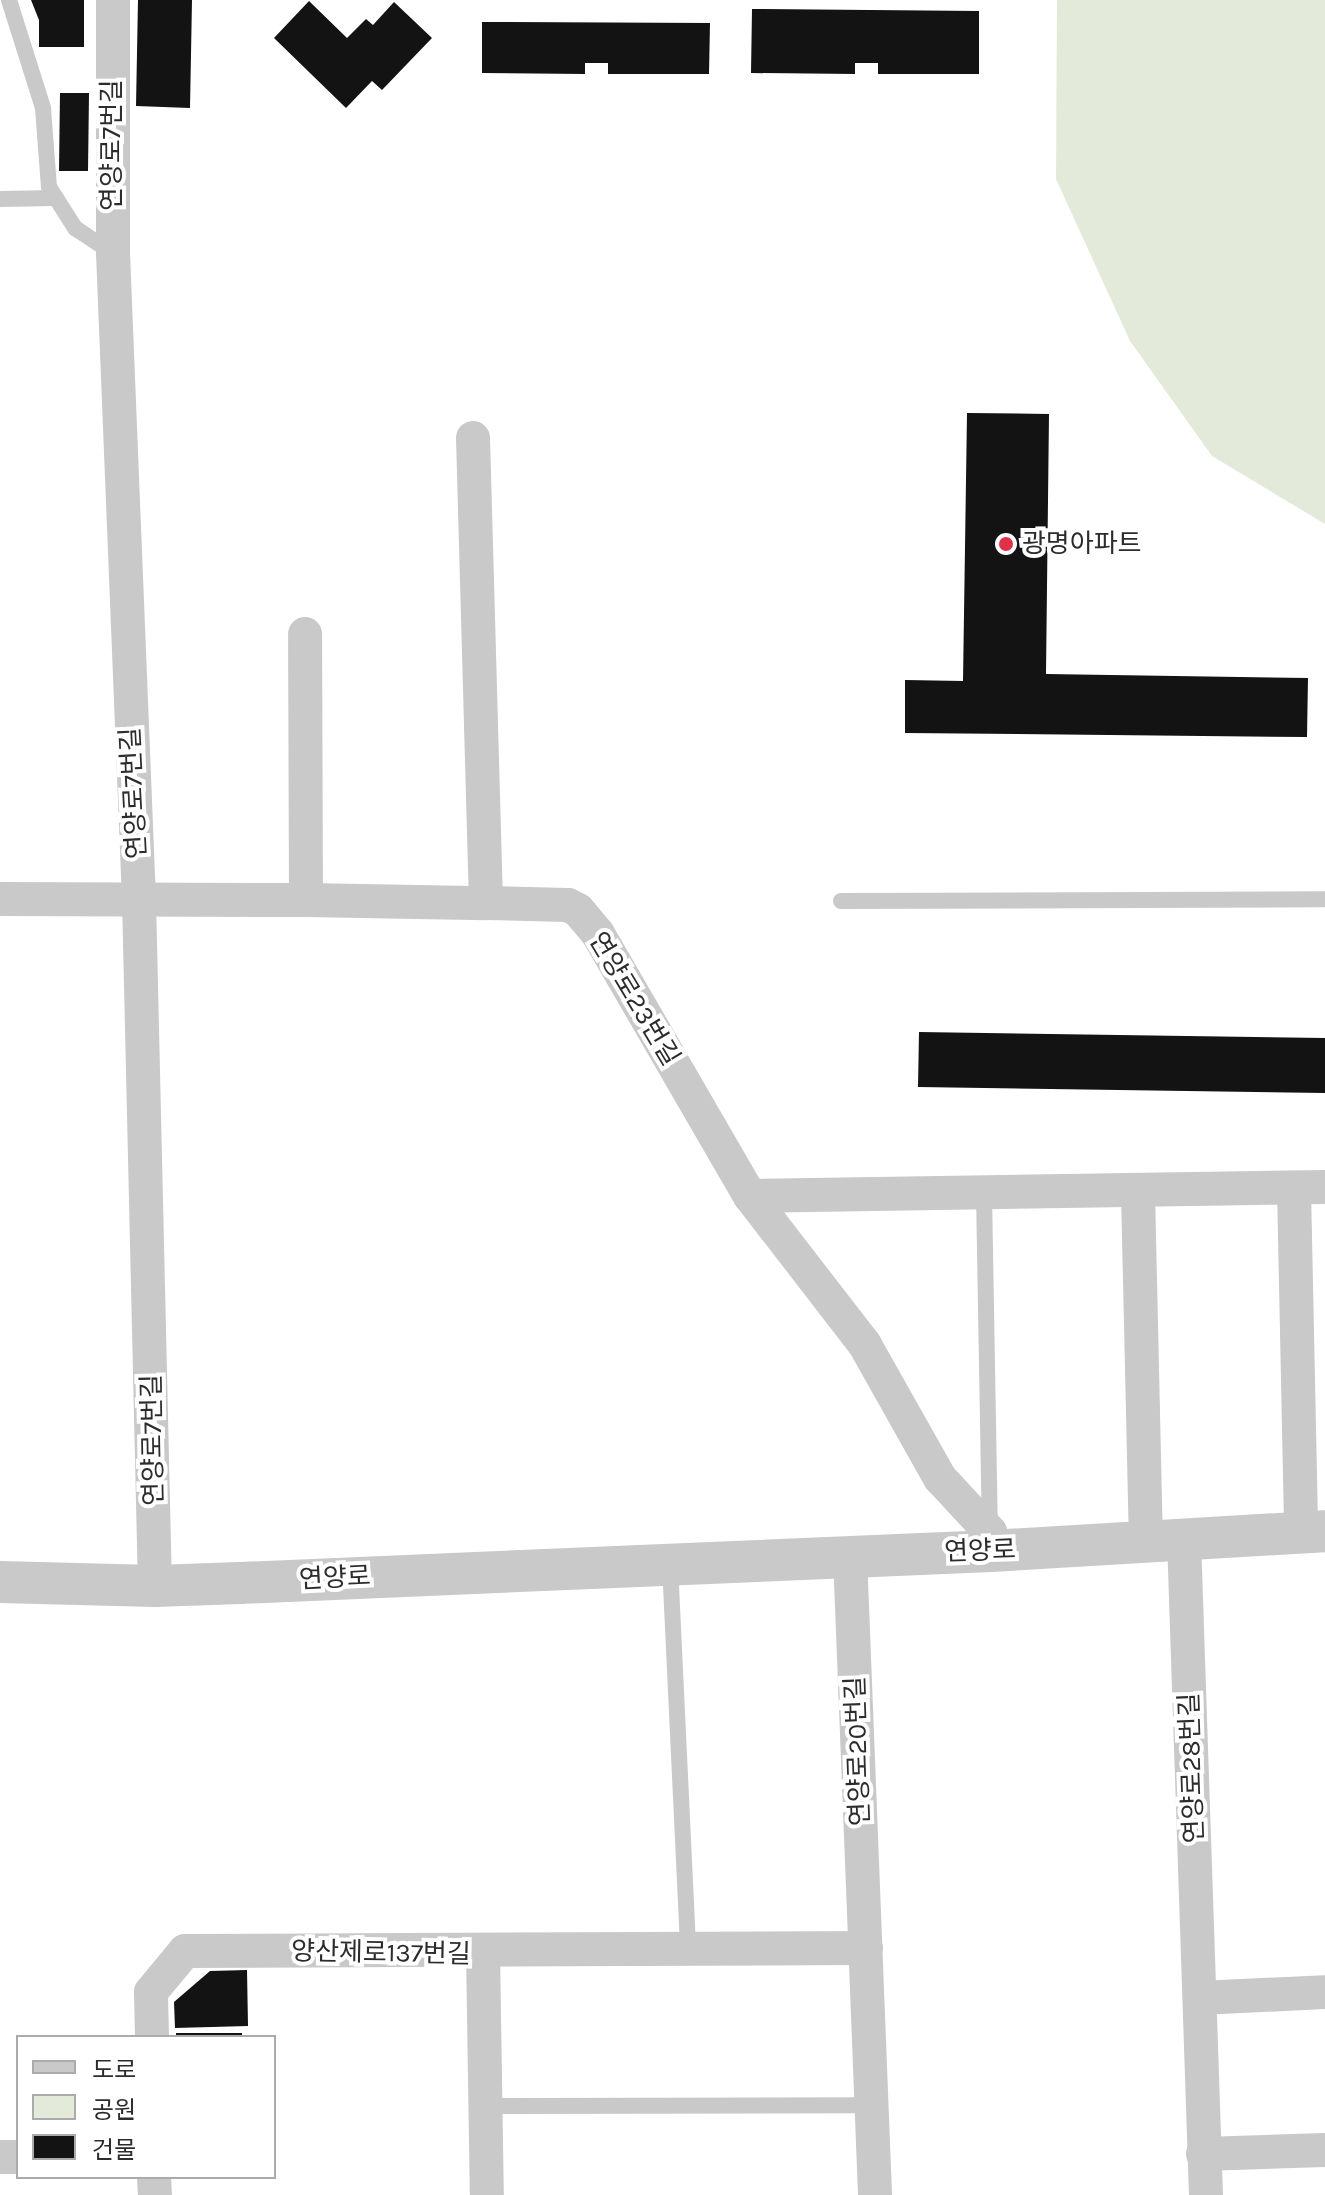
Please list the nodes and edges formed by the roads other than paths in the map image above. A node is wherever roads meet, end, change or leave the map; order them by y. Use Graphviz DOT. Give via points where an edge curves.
graph roads {
  1 [pos="9,0"];
  2 [pos="113,0"];
  3 [pos="56,198"];
  4 [pos="0,199"];
  5 [pos="113,253"];
  6 [pos="473,438"];
  7 [pos="305,634"];
  8 [pos="0,899"];
  9 [pos="139,899"];
  10 [pos="1325,899"];
  11 [pos="306,900"];
  12 [pos="841,901"];
  13 [pos="486,903"];
  14 [pos="1310,1188"];
  15 [pos="1138,1192"];
  16 [pos="984,1193"];
  17 [pos="750,1196"];
  18 [pos="1313,1531"];
  19 [pos="1165,1540"];
  20 [pos="991,1542"];
  21 [pos="850,1555"];
  22 [pos="670,1562"];
  23 [pos="0,1582"];
  24 [pos="155,1586"];
  25 [pos="866,1948"];
  26 [pos="688,1950"];
  27 [pos="483,1951"];
  28 [pos="1325,1992"];
  29 [pos="1200,1998"];
  30 [pos="152,2035"];
  31 [pos="870,2105"];
  32 [pos="485,2106"];
  33 [pos="1325,2150"];
  34 [pos="1203,2154"];
  35 [pos="487,2195"];
  36 [pos="875,2195"];
  37 [pos="1206,2195"];
  1 -- 3 [label="lane" via="43,108 49,187"];
  2 -- 5 [label="street, 연양로7번길"];
  3 -- 4 [label="lane"];
  3 -- 5 [label="lane" via="75,228"];
  5 -- 9 [label="street, 연양로7번길"];
  6 -- 13 [label="street"];
  7 -- 11 [label="street"];
  8 -- 9 [label="street, 연양로23번길"];
  9 -- 11 [label="street, 연양로23번길"];
  9 -- 24 [label="street, 연양로7번길"];
  10 -- 12 [label="lane"];
  11 -- 13 [label="street, 연양로23번길"];
  13 -- 17 [label="street, 연양로23번길" via="555,902 578,910 598,934"];
  14 -- 15 [label="street"];
  14 -- 18 [label="street, 연양로"];
  15 -- 16 [label="street"];
  15 -- 19 [label="street"];
  16 -- 17 [label="street"];
  16 -- 20 [label="lane, 연양로"];
  17 -- 20 [label="street, 연양로23번길" via="865,1345 940,1478"];
  18 -- 19 [label="street, 연양로"];
  19 -- 20 [label="street, 연양로"];
  19 -- 29 [label="street, 연양로28번길"];
  20 -- 21 [label="street, 연양로"];
  21 -- 22 [label="street, 연양로"];
  21 -- 25 [label="street, 연양로20번길"];
  22 -- 24 [label="street, 연양로"];
  22 -- 26 [label="lane"];
  23 -- 24 [label="street, 연양로"];
  25 -- 26 [label="street"];
  25 -- 31 [label="street, 연양로20번길"];
  26 -- 27 [label="street"];
  27 -- 30 [label="street, 양산제로137번길" via="185,1951 151,1992"];
  27 -- 32 [label="street, 양산제로137번길"];
  28 -- 29 [label="street"];
  29 -- 34 [label="street, 연양로28번길"];
  31 -- 32 [label="lane"];
  31 -- 36 [label="street, 연양로20번길"];
  32 -- 35 [label="street, 양산제로137번길"];
  33 -- 34 [label="street"];
  34 -- 37 [label="street, 연양로28번길"];
}
